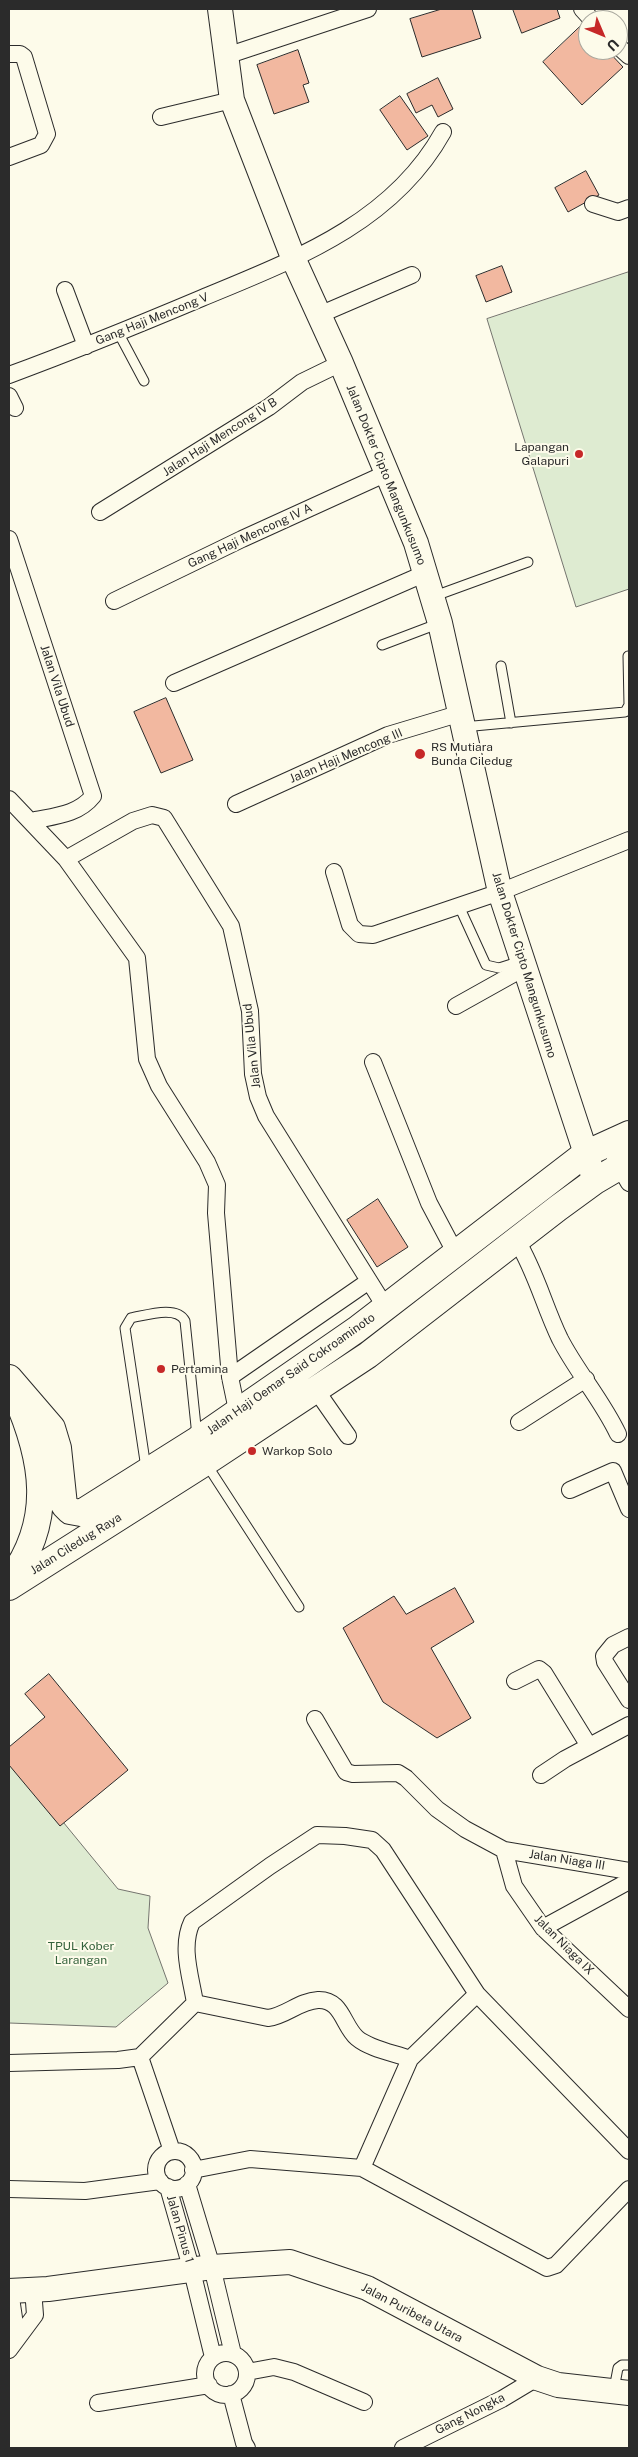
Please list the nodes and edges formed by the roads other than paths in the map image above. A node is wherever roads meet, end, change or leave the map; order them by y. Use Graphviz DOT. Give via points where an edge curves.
graph roads {
  1 [pos="220,9"];
  2 [pos="368,9"];
  3 [pos="9,54"];
  4 [pos="226,56"];
  5 [pos="232,100"];
  6 [pos="161,117"];
  7 [pos="443,132"];
  8 [pos="9,157"];
  9 [pos="593,204"];
  10 [pos="629,208"];
  11 [pos="294,260"];
  12 [pos="412,275"];
  13 [pos="65,290"];
  14 [pos="320,315"];
  15 [pos="119,334"];
  16 [pos="86,346"];
  17 [pos="341,363"];
  18 [pos="9,375"];
  19 [pos="144,381"];
  20 [pos="387,473"];
  21 [pos="100,512"];
  22 [pos="9,539"];
  23 [pos="528,562"];
  24 [pos="426,573"];
  25 [pos="432,597"];
  26 [pos="114,601"];
  27 [pos="440,623"];
  28 [pos="382,645"];
  29 [pos="628,656"];
  30 [pos="501,666"];
  31 [pos="174,683"];
  32 [pos="460,721"];
  33 [pos="511,723"];
  34 [pos="9,799"];
  35 [pos="236,804"];
  36 [pos="31,821"];
  37 [pos="629,840"];
  38 [pos="66,859"];
  39 [pos="334,872"];
  40 [pos="500,892"];
  41 [pos="459,906"];
  42 [pos="523,965"];
  43 [pos="456,1006"];
  44 [pos="373,1062"];
  45 [pos="616,1157"];
  46 [pos="517,1241"];
  47 [pos="456,1254"];
  48 [pos="368,1280"];
  49 [pos="386,1308"];
  50 [pos="230,1377"];
  51 [pos="9,1379"];
  52 [pos="586,1379"];
  53 [pos="316,1390"];
  54 [pos="237,1412"];
  55 [pos="519,1422"];
  56 [pos="618,1434"];
  57 [pos="348,1436"];
  58 [pos="243,1438"];
  59 [pos="202,1451"];
  60 [pos="147,1486"];
  61 [pos="570,1490"];
  62 [pos="629,1509"];
  63 [pos="90,1521"];
  64 [pos="9,1581"];
  65 [pos="9,1587"];
  66 [pos="299,1607"];
  67 [pos="629,1637"];
  68 [pos="515,1681"];
  69 [pos="629,1700"];
  70 [pos="315,1719"];
  71 [pos="629,1725"];
  72 [pos="589,1746"];
  73 [pos="541,1775"];
  74 [pos="504,1850"];
  75 [pos="629,1870"];
  76 [pos="629,1881"];
  77 [pos="543,1928"];
  78 [pos="477,1994"];
  79 [pos="195,2003"];
  80 [pos="629,2009"];
  81 [pos="140,2057"];
  82 [pos="410,2058"];
  83 [pos="9,2063"];
  84 [pos="172,2151"];
  85 [pos="629,2151"];
  86 [pos="362,2168"];
  87 [pos="190,2177"];
  88 [pos="164,2184"];
  89 [pos="9,2189"];
  90 [pos="629,2189"];
  91 [pos="202,2269"];
  92 [pos="17,2291"];
  93 [pos="13,2344"];
  94 [pos="233,2354"];
  95 [pos="213,2357"];
  96 [pos="629,2365"];
  97 [pos="247,2372"];
  98 [pos="537,2378"];
  99 [pos="208,2385"];
  100 [pos="622,2393"];
  101 [pos="231,2394"];
  102 [pos="364,2402"];
  103 [pos="98,2403"];
  104 [pos="247,2448"];
  105 [pos="403,2448"];
  1 -- 4 [label="main road, Jalan Dokter Cipto Mangunkusumo"];
  2 -- 4 [label="street"];
  3 -- 8 [label="street" via="24,57 47,134 41,145"];
  4 -- 5 [label="main road, Jalan Dokter Cipto Mangunkusumo"];
  5 -- 6 [label="street"];
  5 -- 11 [label="main road, Jalan Dokter Cipto Mangunkusumo"];
  7 -- 11 [label="street, Gang Haji Mencong V" via="425,160 391,196 349,229"];
  9 -- 10 [label="street" via="618,212"];
  11 -- 14 [label="main road, Jalan Dokter Cipto Mangunkusumo"];
  11 -- 15 [label="street, Gang Haji Mencong V"];
  12 -- 14 [label="street"];
  13 -- 16 [label="street"];
  14 -- 17 [label="main road, Jalan Dokter Cipto Mangunkusumo"];
  15 -- 16 [label="street, Gang Haji Mencong V"];
  15 -- 19 [label="lane"];
  16 -- 18 [label="street, Gang Haji Mencong V"];
  17 -- 20 [label="main road, Jalan Dokter Cipto Mangunkusumo"];
  17 -- 21 [label="street, Jalan Haji Mencong IV B" via="302,382 261,412"];
  20 -- 24 [label="main road, Jalan Dokter Cipto Mangunkusumo"];
  20 -- 26 [label="street, Gang Haji Mencong IV A"];
  22 -- 36 [label="street, Jalan Vila Ubud" via="93,796 86,806 74,811"];
  23 -- 25 [label="lane"];
  24 -- 25 [label="main road, Jalan Dokter Cipto Mangunkusumo"];
  24 -- 31 [label="street"];
  25 -- 27 [label="main road, Jalan Dokter Cipto Mangunkusumo"];
  27 -- 28 [label="lane"];
  27 -- 32 [label="main road, Jalan Dokter Cipto Mangunkusumo"];
  29 -- 33 [label="lane" via="629,705 625,712"];
  30 -- 33 [label="lane"];
  32 -- 33 [label="lane"];
  32 -- 35 [label="street, Jalan Haji Mencong III" via="388,735"];
  32 -- 40 [label="main road, Jalan Dokter Cipto Mangunkusumo"];
  34 -- 36 [label="street"];
  36 -- 38 [label="street"];
  37 -- 40 [label="street"];
  38 -- 48 [label="street, Jalan Vila Ubud" via="133,821 152,815 164,818 232,926 250,1011 253,1074 266,1116"];
  38 -- 50 [label="street" via="136,958 147,1059 159,1086 208,1162 217,1185 216,1213"];
  39 -- 41 [label="street" via="350,925 359,934 372,935"];
  40 -- 41 [label="street"];
  40 -- 42 [label="main road, Jalan Dokter Cipto Mangunkusumo"];
  41 -- 42 [label="lane" via="486,965 499,968"];
  42 -- 43 [label="street"];
  42 -- 45 [label="main road, Jalan Dokter Cipto Mangunkusumo"];
  44 -- 47 [label="street" via="429,1203"];
  45 -- 46 [label="main road, Jalan Haji Oemar Said Cokroaminoto" via="595,1181"];
  45 -- 47 [label="main road, Jalan Haji Oemar Said Cokroaminoto"];
  46 -- 52 [label="street" via="530,1262 559,1338"];
  46 -- 53 [label="main road, Jalan Haji Oemar Said Cokroaminoto" via="368,1355"];
  47 -- 49 [label="main road, Jalan Haji Oemar Said Cokroaminoto"];
  48 -- 49 [label="street, Jalan Vila Ubud"];
  48 -- 50 [label="street"];
  49 -- 54 [label="main road, Jalan Haji Oemar Said Cokroaminoto"];
  50 -- 54 [label="street"];
  51 -- 63 [label="main road" via="52,1428 58,1448 65,1507"];
  51 -- 64 [label="main road" via="32,1434 41,1487 32,1541"];
  52 -- 55 [label="street"];
  52 -- 56 [label="street" via="606,1408"];
  53 -- 57 [label="street"];
  53 -- 58 [label="main road, Jalan Haji Oemar Said Cokroaminoto"];
  54 -- 58 [label="street"];
  54 -- 59 [label="main road, Jalan Haji Oemar Said Cokroaminoto"];
  58 -- 59 [label="main road, Jalan Haji Oemar Said Cokroaminoto"];
  59 -- 60 [label="main road, Jalan Haji Oemar Said Cokroaminoto"];
  59 -- 60 [label="lane" via="182,1315 175,1312 131,1318 124,1328"];
  59 -- 66 [label="lane"];
  60 -- 63 [label="main road, Jalan Ciledug Raya"];
  61 -- 62 [label="street" via="613,1471"];
  63 -- 65 [label="main road, Jalan Ciledug Raya"];
  67 -- 69 [label="street" via="613,1645 604,1656"];
  68 -- 72 [label="street" via="539,1669 544,1673"];
  70 -- 74 [label="street" via="346,1772 398,1773 464,1829"];
  71 -- 72 [label="street"];
  72 -- 73 [label="street"];
  74 -- 75 [label="street, Jalan Niaga III"];
  74 -- 77 [label="street, Jalan Niaga IX" via="514,1886"];
  76 -- 77 [label="street"];
  77 -- 80 [label="street, Jalan Niaga IX"];
  78 -- 79 [label="street" via="378,1844 345,1836 317,1835 192,1922 186,1934 186,1944"];
  78 -- 82 [label="street"];
  78 -- 85 [label="street"];
  79 -- 81 [label="street"];
  79 -- 82 [label="street" via="268,2018 305,2002 320,2000 335,2005 355,2037 364,2043"];
  81 -- 83 [label="street"];
  81 -- 84 [label="street"];
  82 -- 86 [label="street"];
  84 -- 87 [label="street" via="185,2154 193,2164"];
  84 -- 88 [label="street" via="158,2163 157,2175"];
  86 -- 87 [label="street" via="250,2159"];
  86 -- 90 [label="street" via="547,2268 556,2265"];
  87 -- 88 [label="street" via="178,2188"];
  87 -- 91 [label="street, Jalan Pinus 1"];
  88 -- 89 [label="street" via="85,2191"];
  88 -- 91 [label="street, Jalan Pinus 1"];
  91 -- 92 [label="main road, Jalan Puribeta Utara"];
  91 -- 94 [label="street"];
  91 -- 95 [label="street"];
  91 -- 98 [label="main road, Jalan Puribeta Utara" via="267,2262 304,2265 367,2288"];
  92 -- 93 [label="street"];
  92 -- 93 [label="street" via="35,2315"];
  94 -- 95 [label="street"];
  94 -- 97 [label="street" via="240,2358"];
  95 -- 99 [label="street" via="206,2371"];
  96 -- 100 [label="lane" via="618,2368"];
  97 -- 101 [label="street" via="243,2386"];
  97 -- 102 [label="street" via="274,2368 294,2372"];
  98 -- 100 [label="main road, Jalan Puribeta Utara" via="558,2385"];
  98 -- 105 [label="street, Gang Nongka"];
  99 -- 101 [label="street" via="223,2395"];
  99 -- 103 [label="street"];
  101 -- 104 [label="street"];
}
